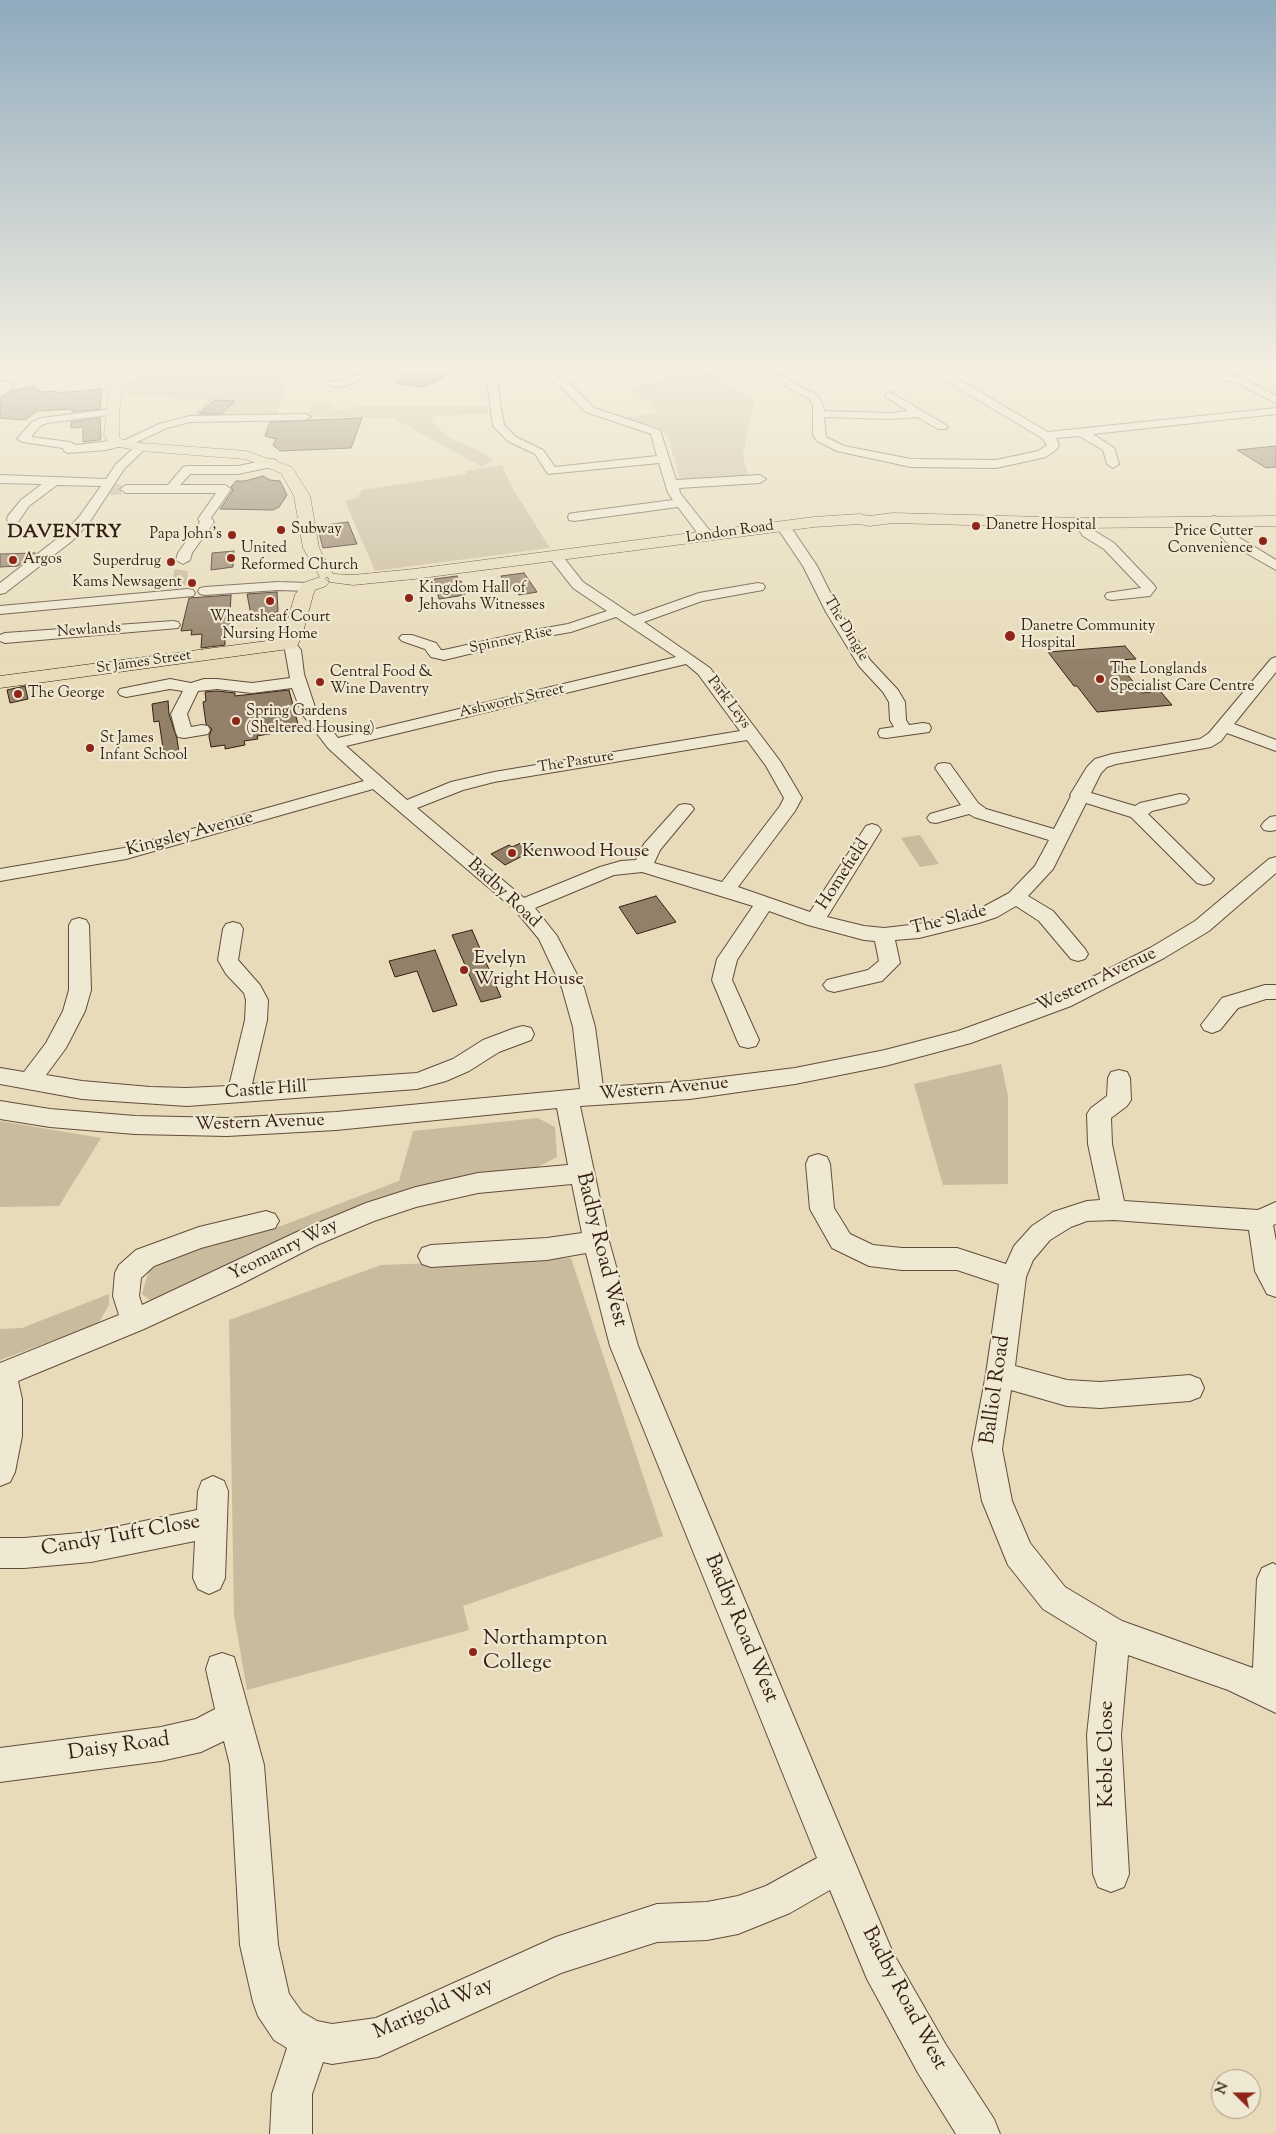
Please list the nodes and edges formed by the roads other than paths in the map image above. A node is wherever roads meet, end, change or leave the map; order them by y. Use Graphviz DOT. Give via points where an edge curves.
graph roads {
  1 [pos="120,467"];
  2 [pos="257,467"];
  3 [pos="278,467"];
  4 [pos="549,467"];
  5 [pos="587,467"];
  6 [pos="666,467"];
  7 [pos="760,478"];
  8 [pos="0,479"];
  9 [pos="53,482"];
  10 [pos="671,484"];
  11 [pos="174,485"];
  12 [pos="108,487"];
  13 [pos="126,490"];
  14 [pos="26,503"];
  15 [pos="682,503"];
  16 [pos="5,507"];
  17 [pos="574,517"];
  18 [pos="13,519"];
  19 [pos="1213,520"];
  20 [pos="1276,520"];
  21 [pos="1081,523"];
  22 [pos="783,526"];
  23 [pos="707,536"];
  24 [pos="184,556"];
  25 [pos="555,556"];
  26 [pos="1276,566"];
  27 [pos="322,580"];
  28 [pos="758,587"];
  29 [pos="0,590"];
  30 [pos="1112,596"];
  31 [pos="0,610"];
  32 [pos="617,612"];
  33 [pos="632,622"];
  34 [pos="173,625"];
  35 [pos="4,638"];
  36 [pos="407,638"];
  37 [pos="288,644"];
  38 [pos="690,659"];
  39 [pos="1276,662"];
  40 [pos="0,682"];
  41 [pos="299,682"];
  42 [pos="192,688"];
  43 [pos="126,692"];
  44 [pos="1224,725"];
  45 [pos="923,728"];
  46 [pos="202,730"];
  47 [pos="904,730"];
  48 [pos="886,733"];
  49 [pos="750,734"];
  50 [pos="334,744"];
  51 [pos="1276,746"];
  52 [pos="944,768"];
  53 [pos="376,783"];
  54 [pos="1079,795"];
  55 [pos="1180,799"];
  56 [pos="405,807"];
  57 [pos="972,807"];
  58 [pos="686,809"];
  59 [pos="1137,813"];
  60 [pos="936,818"];
  61 [pos="872,830"];
  62 [pos="1060,837"];
  63 [pos="1276,863"];
  64 [pos="643,866"];
  65 [pos="0,875"];
  66 [pos="1204,880"];
  67 [pos="726,890"];
  68 [pos="1016,897"];
  69 [pos="766,903"];
  70 [pos="522,906"];
  71 [pos="815,920"];
  72 [pos="79,925"];
  73 [pos="233,929"];
  74 [pos="884,935"];
  75 [pos="1078,954"];
  76 [pos="834,985"];
  77 [pos="1276,992"];
  78 [pos="1212,1025"];
  79 [pos="523,1034"];
  80 [pos="748,1040"];
  81 [pos="0,1076"];
  82 [pos="1119,1078"];
  83 [pos="29,1081"];
  84 [pos="238,1094"];
  85 [pos="593,1097"];
  86 [pos="567,1098"];
  87 [pos="0,1110"];
  88 [pos="818,1164"];
  89 [pos="581,1173"];
  90 [pos="1114,1210"];
  91 [pos="1268,1216"];
  92 [pos="266,1221"];
  93 [pos="596,1241"];
  94 [pos="431,1256"];
  95 [pos="1013,1277"];
  96 [pos="1276,1286"];
  97 [pos="134,1321"];
  98 [pos="1000,1374"];
  99 [pos="2,1375"];
  100 [pos="1190,1388"];
  101 [pos="0,1472"];
  102 [pos="214,1491"];
  103 [pos="212,1522"];
  104 [pos="0,1553"];
  105 [pos="208,1578"];
  106 [pos="1273,1579"];
  107 [pos="1114,1634"];
  108 [pos="222,1669"];
  109 [pos="1272,1694"];
  110 [pos="234,1717"];
  111 [pos="0,1764"];
  112 [pos="838,1866"];
  113 [pos="1111,1874"];
  114 [pos="310,2039"];
  115 [pos="291,2134"];
  116 [pos="979,2134"];
  1 -- 12 [label="street"];
  2 -- 11 [label="street" via="238,470 189,467"];
  3 -- 27 [label="main road" via="287,470 302,496 311,548"];
  4 -- 5 [label="street" via="552,471"];
  6 -- 10 [label="street"];
  7 -- 10 [label="street"];
  8 -- 9 [label="street"];
  9 -- 12 [label="street"];
  9 -- 14 [label="street"];
  10 -- 15 [label="street"];
  12 -- 29 [label="street" via="67,538"];
  13 -- 24 [label="street" via="225,489"];
  14 -- 16 [label="street"];
  14 -- 18 [label="street"];
  15 -- 17 [label="street"];
  15 -- 23 [label="street"];
  19 -- 20 [label="main road, London Road"];
  19 -- 21 [label="main road, London Road"];
  19 -- 26 [label="street" via="1230,538"];
  21 -- 22 [label="main road, London Road" via="893,518"];
  21 -- 30 [label="street" via="1088,533 1122,558 1148,588 1145,593"];
  22 -- 23 [label="main road, London Road"];
  22 -- 47 [label="street, The Dingle" via="810,566 864,663 890,690 897,702 898,720"];
  23 -- 25 [label="main road, London Road"];
  25 -- 27 [label="main road, London Road" via="353,580"];
  25 -- 32 [label="street, Park Leys" via="578,585"];
  27 -- 31 [label="street" via="205,591 193,596 181,590"];
  27 -- 37 [label="main road" via="304,595 294,636"];
  28 -- 33 [label="street" via="699,598"];
  32 -- 33 [label="street, Park Leys"];
  32 -- 36 [label="street, Spinney Rise" via="571,628 444,655 436,654 431,646"];
  33 -- 38 [label="street, Park Leys"];
  34 -- 35 [label="street, Newlands"];
  37 -- 40 [label="main road, St James Street"];
  37 -- 41 [label="street, Badby Road"];
  38 -- 49 [label="street, Park Leys" via="719,689"];
  38 -- 50 [label="street, Ashworth Street"];
  39 -- 44 [label="street, The Slade"];
  41 -- 42 [label="street" via="252,688 204,684"];
  41 -- 50 [label="street, Badby Road" via="308,711"];
  42 -- 43 [label="street" via="170,684"];
  42 -- 46 [label="street" via="180,714 184,733"];
  44 -- 51 [label="street"];
  44 -- 54 [label="street, The Slade" via="1215,737 1205,742 1101,763 1092,770"];
  45 -- 47 [label="street"];
  47 -- 48 [label="street"];
  49 -- 56 [label="street, The Pasture" via="494,777 457,786"];
  49 -- 67 [label="street, Park Leys" via="774,765 792,798"];
  50 -- 53 [label="street, Badby Road"];
  52 -- 57 [label="street"];
  53 -- 56 [label="street, Badby Road"];
  53 -- 65 [label="street, Kingsley Avenue" via="126,853"];
  54 -- 59 [label="street"];
  54 -- 62 [label="street, The Slade"];
  55 -- 59 [label="street" via="1146,807"];
  56 -- 70 [label="street, Badby Road"];
  57 -- 60 [label="street"];
  57 -- 62 [label="street" via="999,819"];
  58 -- 64 [label="street" via="651,848"];
  59 -- 66 [label="street"];
  61 -- 71 [label="street, Homefield"];
  62 -- 68 [label="street, The Slade" via="1042,869"];
  63 -- 85 [label="street, Western Avenue" via="1202,926 1157,954 1063,1001 963,1037 884,1058 795,1076 690,1090"];
  64 -- 67 [label="street, The Slade"];
  64 -- 70 [label="street, The Slade" via="607,871"];
  67 -- 69 [label="street, The Slade"];
  68 -- 74 [label="street, The Slade" via="972,918 919,931"];
  68 -- 75 [label="street" via="1046,916"];
  69 -- 71 [label="street, The Slade"];
  69 -- 80 [label="street" via="727,959 722,980"];
  70 -- 85 [label="street, Badby Road" via="547,936 573,988 584,1027"];
  71 -- 74 [label="street, The Slade"];
  72 -- 83 [label="street" via="80,990 74,1011 55,1048"];
  73 -- 84 [label="street" via="228,960 253,990 257,1000 256,1020"];
  74 -- 76 [label="street" via="890,964 875,976"];
  77 -- 78 [label="street" via="1265,992 1230,1003"];
  79 -- 84 [label="street, Castle Hill" via="491,1046 438,1076 417,1081"];
  81 -- 83 [label="street, Castle Hill"];
  82 -- 90 [label="street" via="1119,1100 1100,1114 1100,1144"];
  83 -- 84 [label="street, Castle Hill" via="150,1096"];
  85 -- 86 [label="street, Western Avenue"];
  86 -- 87 [label="street, Western Avenue" via="336,1121 227,1127 134,1126"];
  86 -- 89 [label="street, Badby Road West"];
  88 -- 95 [label="street" via="822,1209 840,1241 869,1255 957,1260"];
  89 -- 93 [label="street, Badby Road West"];
  89 -- 97 [label="street, Yeomanry Way" via="478,1183 416,1197 366,1213"];
  90 -- 91 [label="street, Balliol Road"];
  90 -- 95 [label="street, Balliol Road" via="1062,1218 1041,1233 1023,1254"];
  91 -- 96 [label="street" via="1268,1271"];
  92 -- 97 [label="street" via="199,1238 145,1258 128,1274 126,1296"];
  93 -- 94 [label="street" via="547,1249"];
  93 -- 112 [label="street, Badby Road West" via="624,1346"];
  95 -- 98 [label="street, Balliol Road"];
  97 -- 99 [label="street, Yeomanry Way"];
  98 -- 100 [label="street" via="1067,1393 1100,1395"];
  98 -- 107 [label="street, Balliol Road" via="987,1449 997,1501 1019,1554 1054,1598"];
  99 -- 101 [label="street" via="8,1399 8,1436"];
  102 -- 103 [label="street, Candy Tuft Close"];
  103 -- 104 [label="street, Candy Tuft Close" via="91,1547"];
  103 -- 105 [label="street, Candy Tuft Close"];
  106 -- 109 [label="street"];
  107 -- 109 [label="street, Balliol Road" via="1231,1675"];
  107 -- 113 [label="street, Keble Close" via="1104,1734"];
  108 -- 110 [label="street, Marigold Way"];
  110 -- 111 [label="street, Daisy Road" via="201,1735 161,1744"];
  110 -- 114 [label="street, Marigold Way" via="247,1765 259,1945 272,2002 288,2026"];
  112 -- 114 [label="street, Marigold Way" via="777,1900 738,1916 657,1923 556,1956 378,2037 332,2044"];
  112 -- 116 [label="street, Badby Road West" via="880,1966"];
  114 -- 115 [label="street" via="292,2094"];
}
